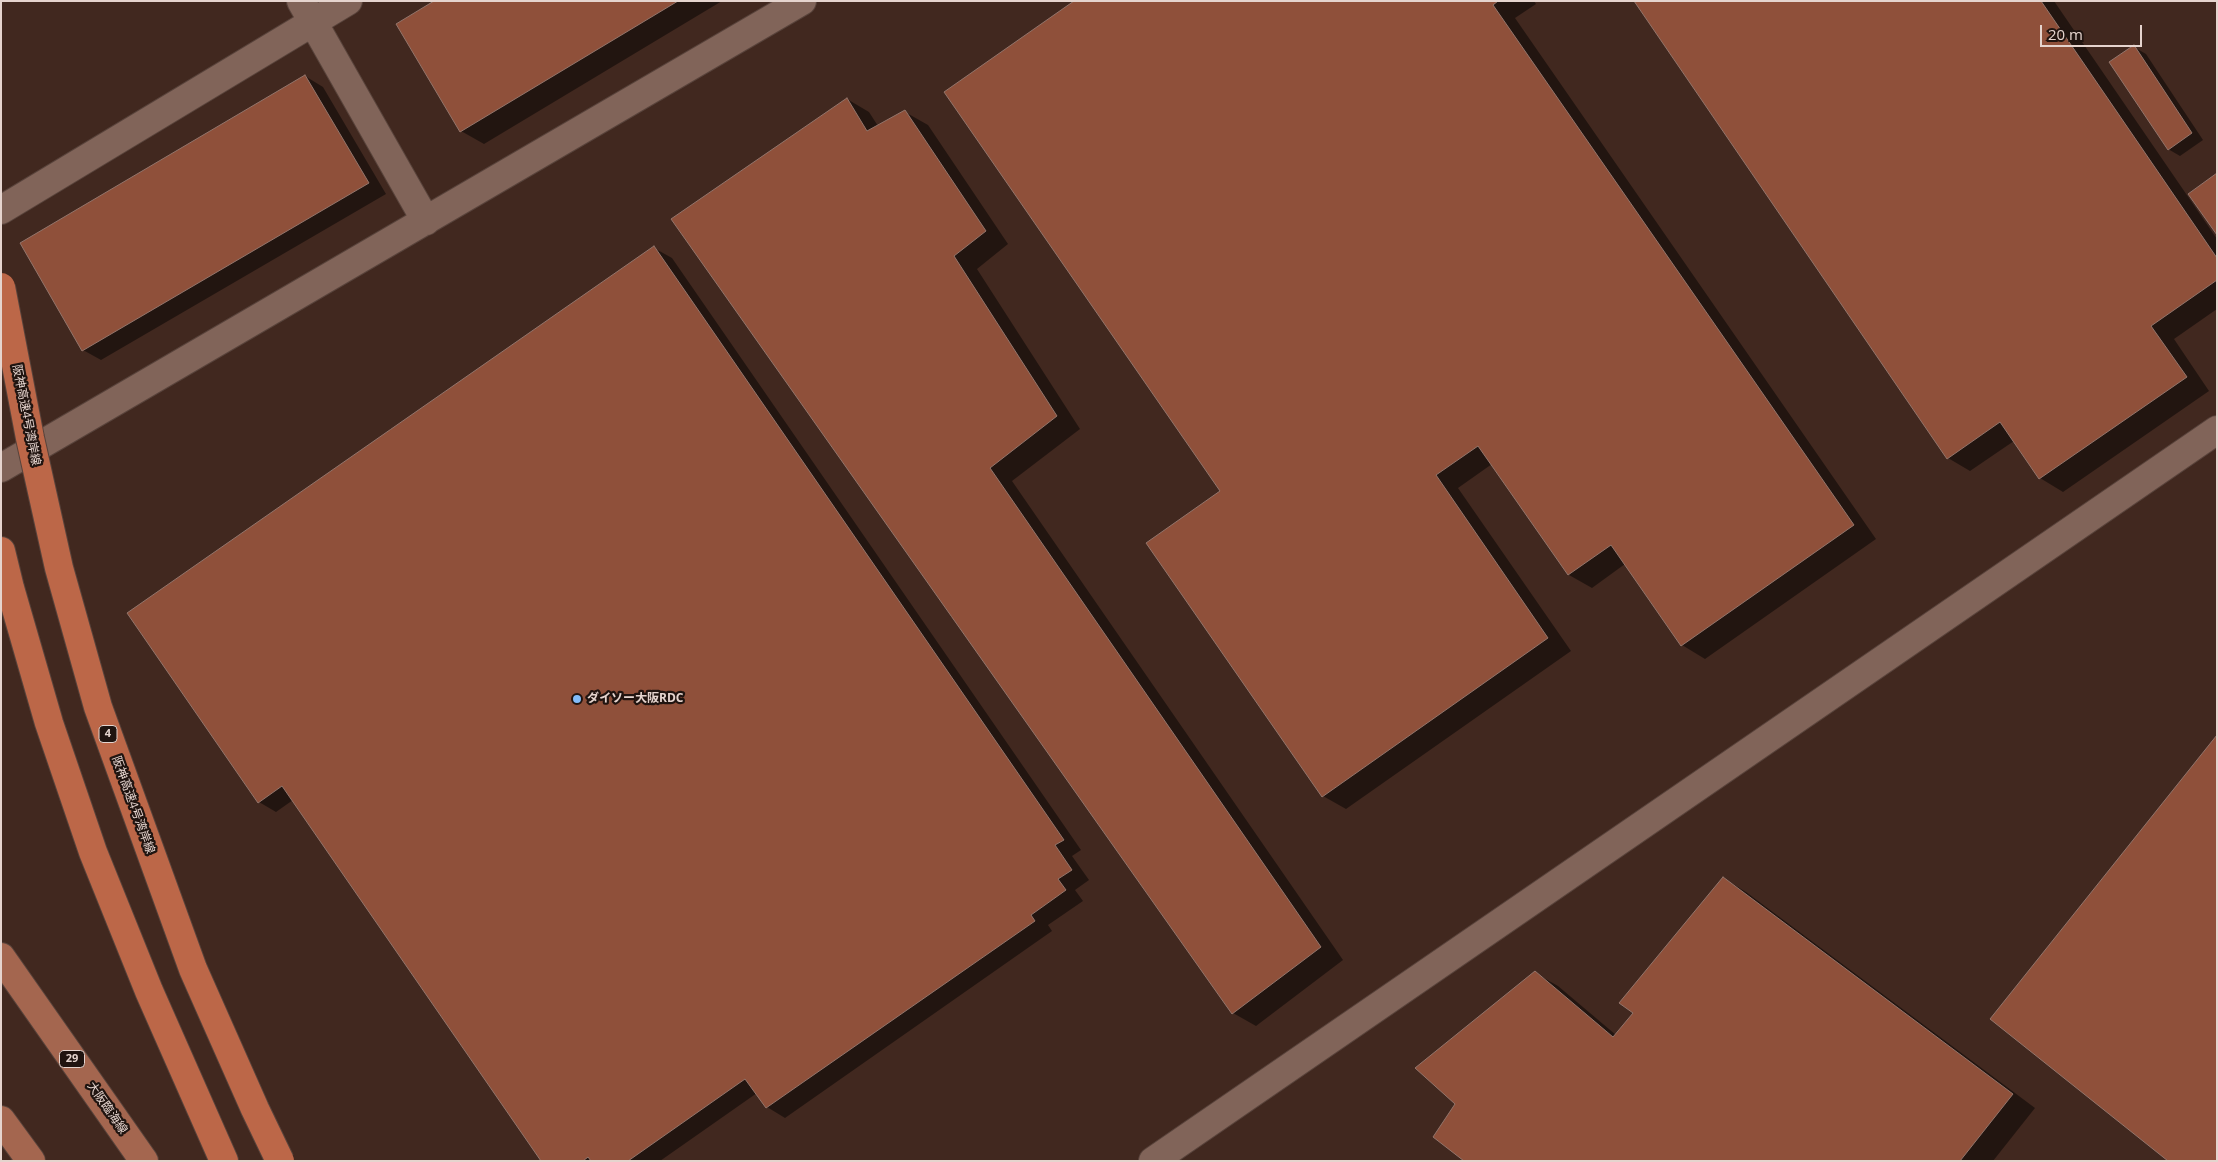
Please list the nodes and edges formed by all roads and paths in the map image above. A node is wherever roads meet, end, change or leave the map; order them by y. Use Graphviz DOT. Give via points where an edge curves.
graph roads {
  1 [pos="348,1"];
  2 [pos="802,1"];
  3 [pos="307,12"];
  4 [pos="1,210"];
  5 [pos="426,221"];
  6 [pos="1,287"];
  7 [pos="1,363"];
  8 [pos="2217,430"];
  9 [pos="48,442"];
  10 [pos="1,468"];
  11 [pos="1,551"];
  12 [pos="1,957"];
  13 [pos="1,1120"];
  14 [pos="31,1161"];
  15 [pos="144,1161"];
  16 [pos="224,1161"];
  17 [pos="280,1161"];
  18 [pos="1153,1161"];
  1 -- 3 [label="street"];
  2 -- 5 [label="street"];
  3 -- 4 [label="street"];
  3 -- 5 [label="street"];
  5 -- 9 [label="street"];
  6 -- 17 [label="highway, 阪神高速4号湾岸線 / 4, bridge" via="58,568 98,707 193,969"];
  7 -- 9 [label="street"];
  8 -- 18 [label="street"];
  9 -- 10 [label="street"];
  11 -- 16 [label="highway" via="49,723 94,852 148,991"];
  12 -- 15 [label="main road, 大阪臨海線 / 29"];
  13 -- 14 [label="main road"];
}
